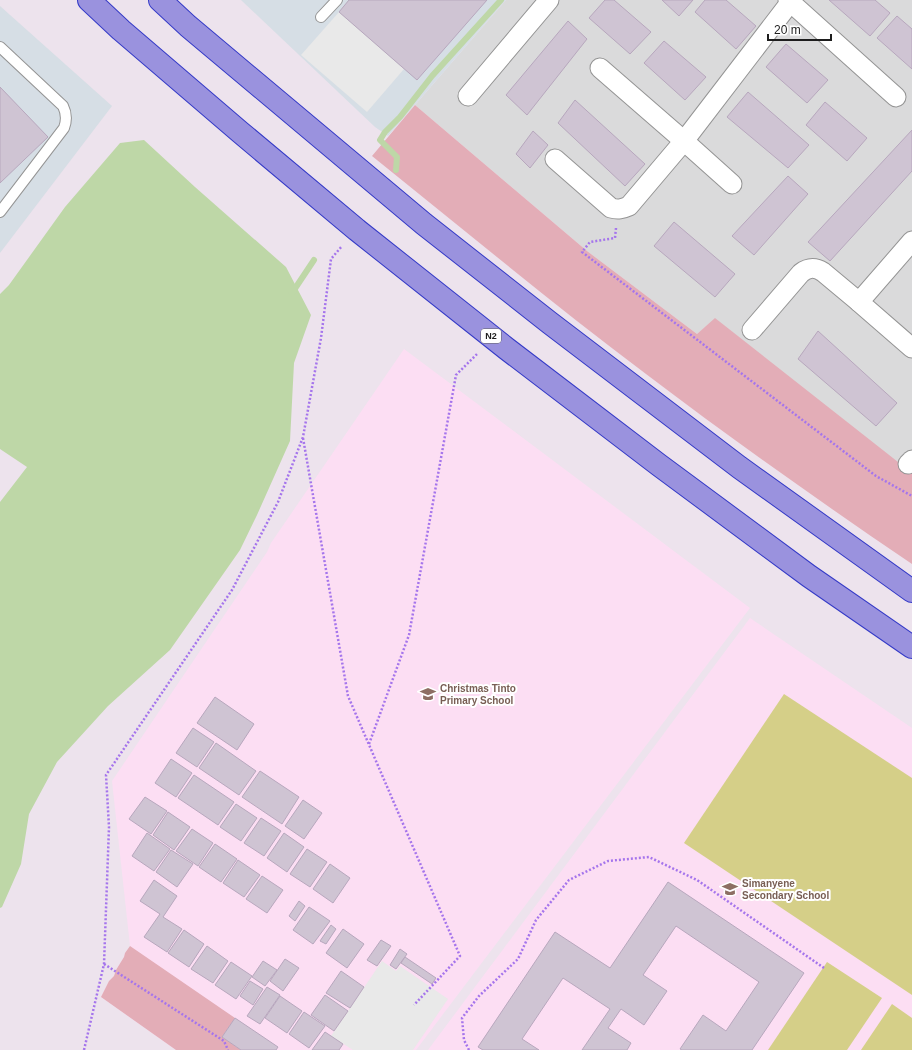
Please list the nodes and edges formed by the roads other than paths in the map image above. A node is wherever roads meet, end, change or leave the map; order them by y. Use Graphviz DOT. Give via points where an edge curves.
graph roads {
  1 [pos="89,0"];
  2 [pos="160,0"];
  3 [pos="337,0"];
  4 [pos="549,0"];
  5 [pos="790,1"];
  6 [pos="321,17"];
  7 [pos="0,47"];
  8 [pos="600,68"];
  9 [pos="468,96"];
  10 [pos="896,97"];
  11 [pos="684,141"];
  12 [pos="555,159"];
  13 [pos="732,184"];
  14 [pos="0,212"];
  15 [pos="912,241"];
  16 [pos="859,302"];
  17 [pos="752,330"];
  18 [pos="912,348"];
  19 [pos="912,591"];
  20 [pos="912,647"];
  1 -- 20 [label="highway, N2" via="357,230 494,338 665,470 809,576"];
  2 -- 19 [label="highway" via="424,224 739,467"];
  3 -- 6 [label="lane"];
  4 -- 9 [label="street"];
  5 -- 10 [label="street"];
  5 -- 11 [label="street"];
  7 -- 14 [label="lane" via="63,106 67,116 64,128"];
  8 -- 11 [label="street"];
  11 -- 12 [label="street" via="629,206 622,209 611,208"];
  11 -- 13 [label="street"];
  15 -- 16 [label="street"];
  16 -- 17 [label="street" via="823,272 812,268 801,273"];
  16 -- 18 [label="street"];
}
